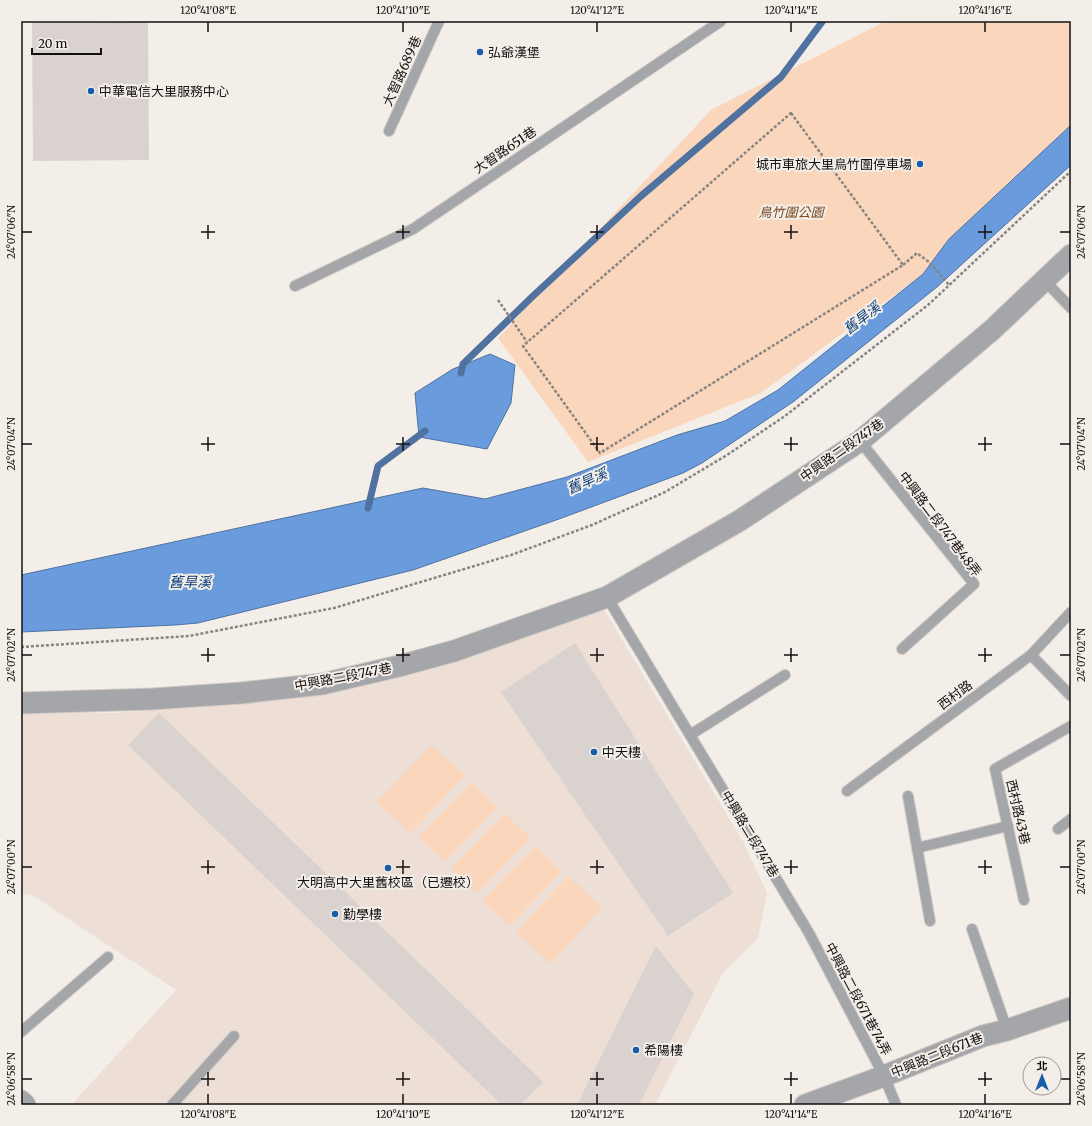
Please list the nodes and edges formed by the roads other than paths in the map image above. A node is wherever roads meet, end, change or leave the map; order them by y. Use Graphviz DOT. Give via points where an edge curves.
graph roads {
  1 [pos="439,21"];
  2 [pos="721,21"];
  3 [pos="389,131"];
  4 [pos="1071,255"];
  5 [pos="1045,281"];
  6 [pos="295,286"];
  7 [pos="1071,308"];
  8 [pos="860,441"];
  9 [pos="607,597"];
  10 [pos="1071,612"];
  11 [pos="902,649"];
  12 [pos="1031,655"];
  13 [pos="785,675"];
  14 [pos="1070,692"];
  15 [pos="21,704"];
  16 [pos="1071,726"];
  17 [pos="690,735"];
  18 [pos="847,791"];
  19 [pos="908,796"];
  20 [pos="1071,819"];
  21 [pos="1008,826"];
  22 [pos="1058,829"];
  23 [pos="917,848"];
  24 [pos="1024,900"];
  25 [pos="930,921"];
  26 [pos="972,929"];
  27 [pos="809,933"];
  28 [pos="108,957"];
  29 [pos="1071,1008"];
  30 [pos="1006,1030"];
  31 [pos="21,1032"];
  32 [pos="234,1036"];
  33 [pos="884,1076"];
  34 [pos="21,1101"];
  35 [pos="25,1105"];
  36 [pos="172,1105"];
  37 [pos="805,1105"];
  38 [pos="896,1105"];
  1 -- 3 [label="lane, 大智路689巷"];
  2 -- 6 [label="lane, 大智路651巷" via="413,229"];
  4 -- 5 [label="street, 中興路二段747巷"];
  5 -- 7 [label="lane"];
  5 -- 8 [label="street, 中興路二段747巷" via="992,330"];
  8 -- 9 [label="street, 中興路二段747巷" via="739,521"];
  8 -- 11 [label="lane, 中興路二段747巷48弄" via="974,584"];
  9 -- 15 [label="street, 中興路二段747巷" via="455,654 322,684 152,699"];
  9 -- 17 [label="lane, 中興路二段747巷"];
  10 -- 12 [label="lane, 西村路"];
  12 -- 14 [label="lane"];
  12 -- 18 [label="lane, 西村路"];
  13 -- 17 [label="lane"];
  16 -- 21 [label="lane, 西村路43巷" via="995,769"];
  17 -- 27 [label="lane, 中興路二段747巷"];
  19 -- 23 [label="lane"];
  20 -- 22 [label="lane"];
  21 -- 23 [label="lane"];
  21 -- 24 [label="lane, 西村路43巷"];
  23 -- 25 [label="lane"];
  26 -- 30 [label="lane"];
  27 -- 33 [label="lane, 中興路二段671巷74弄"];
  28 -- 31 [label="lane"];
  29 -- 30 [label="street, 中興路二段671巷"];
  30 -- 33 [label="street, 中興路二段671巷" via="983,1036"];
  32 -- 36 [label="lane"];
  33 -- 37 [label="street, 中興路二段671巷"];
  33 -- 38 [label="lane, 中興路二段671巷74弄"];
  34 -- 35 [label="street"];
}
